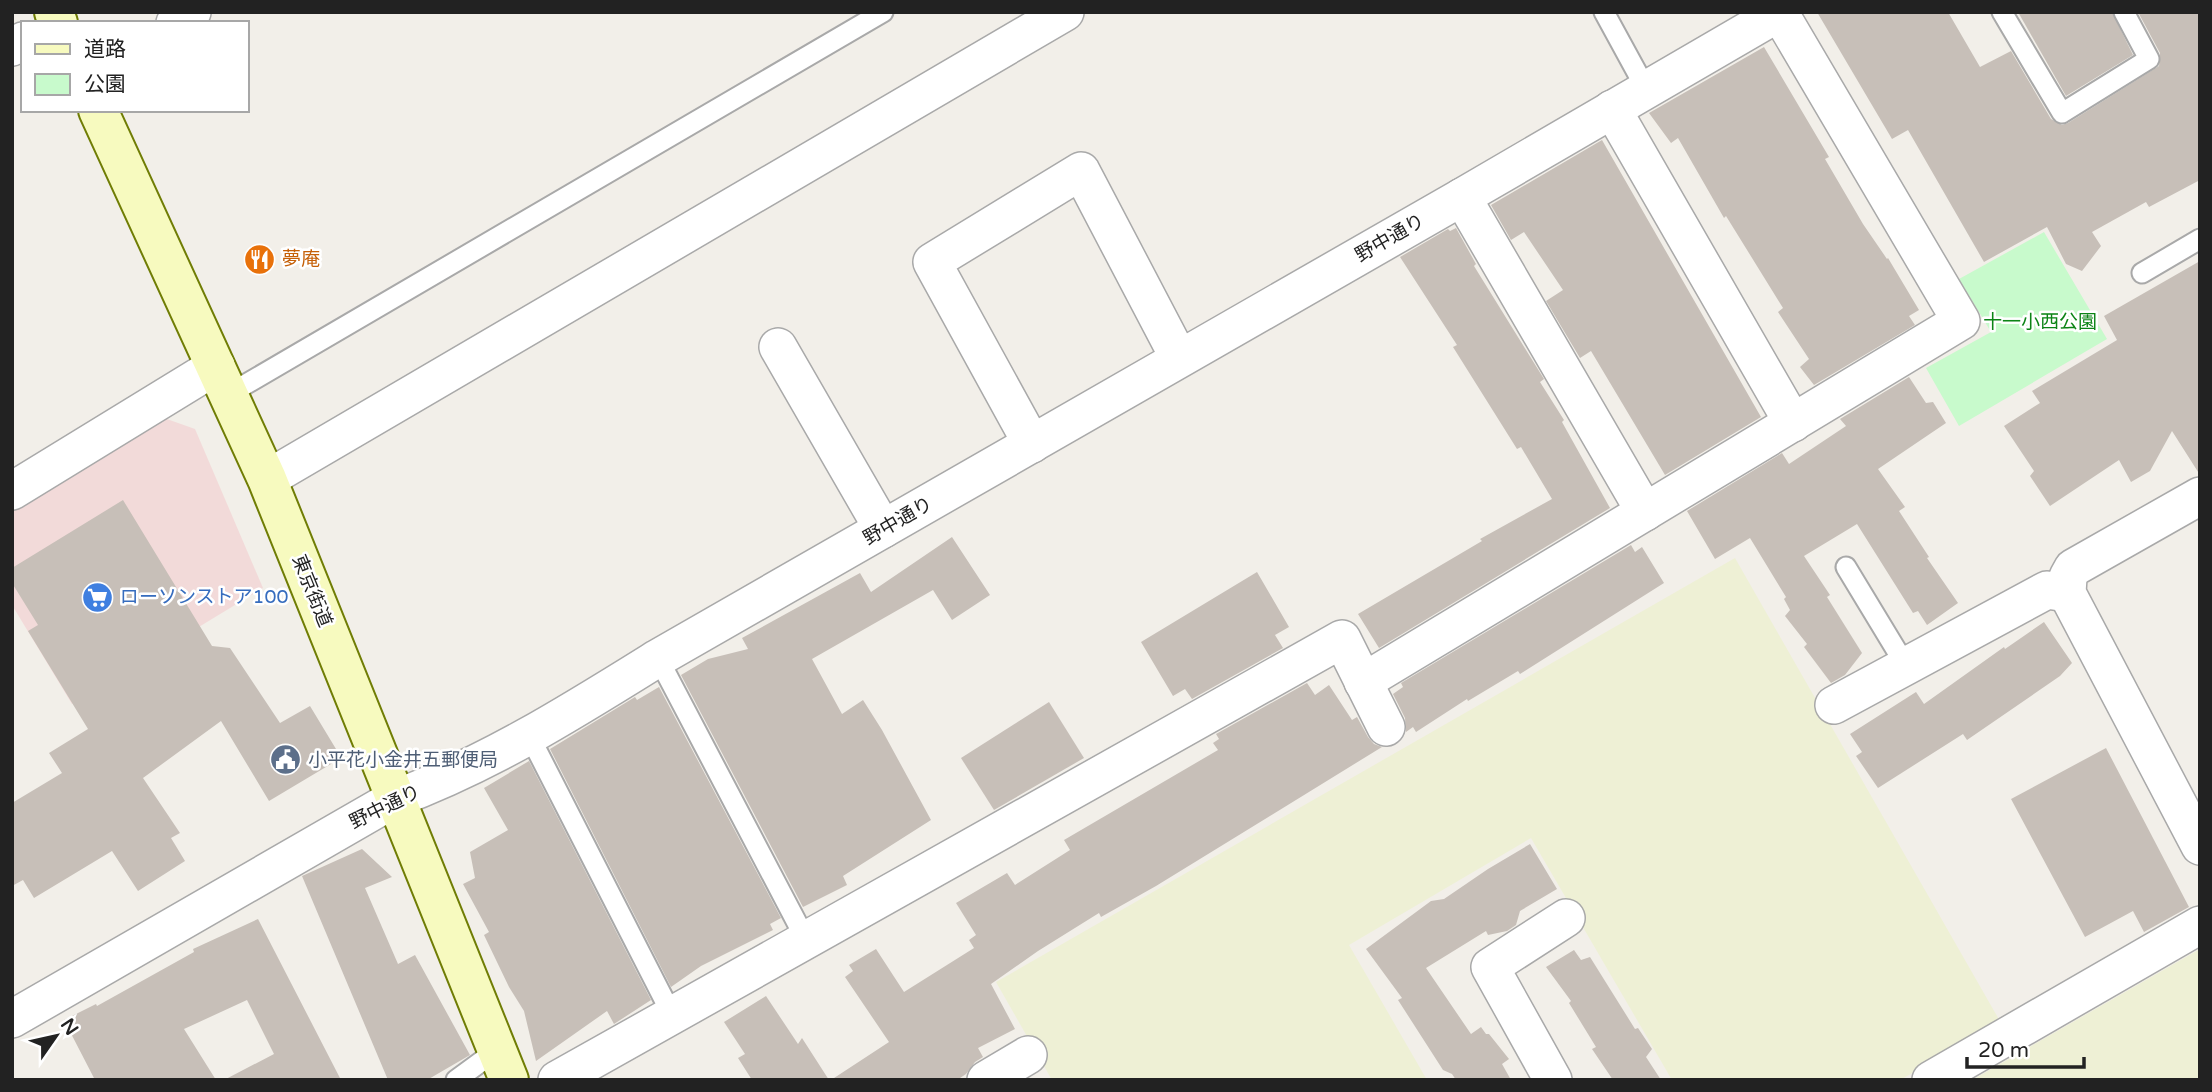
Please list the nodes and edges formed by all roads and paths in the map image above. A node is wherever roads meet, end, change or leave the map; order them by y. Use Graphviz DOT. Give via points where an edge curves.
graph roads {
  1 [pos="883,12"];
  2 [pos="1065,12"];
  3 [pos="1604,12"];
  4 [pos="1779,12"];
  5 [pos="2002,12"];
  6 [pos="2124,12"];
  7 [pos="1646,89"];
  8 [pos="1612,109"];
  9 [pos="99,112"];
  10 [pos="1462,197"];
  11 [pos="2200,239"];
  12 [pos="2142,273"];
  13 [pos="778,347"];
  14 [pos="1178,358"];
  15 [pos="222,380"];
  16 [pos="1793,423"];
  17 [pos="1032,444"];
  18 [pos="267,479"];
  19 [pos="12,491"];
  20 [pos="2200,496"];
  21 [pos="1645,512"];
  22 [pos="883,529"];
  23 [pos="1846,566"];
  24 [pos="2067,593"];
  25 [pos="658,659"];
  26 [pos="1906,666"];
  27 [pos="1363,682"];
  28 [pos="1834,705"];
  29 [pos="1386,727"];
  30 [pos="530,737"];
  31 [pos="394,799"];
  32 [pos="2200,846"];
  33 [pos="1566,918"];
  34 [pos="2200,925"];
  35 [pos="806,940"];
  36 [pos="671,1015"];
  37 [pos="12,1019"];
  38 [pos="1028,1055"];
  39 [pos="503,1065"];
  40 [pos="456,1080"];
  41 [pos="557,1080"];
  42 [pos="986,1080"];
  43 [pos="1553,1080"];
  44 [pos="1931,1080"];
  1 -- 15 [label="lane"];
  2 -- 18 [label="street"];
  3 -- 7 [label="lane"];
  4 -- 7 [label="street, 野中通り"];
  4 -- 16 [label="street" via="1961,321"];
  5 -- 6 [label="lane" via="2062,113 2149,60"];
  7 -- 8 [label="street, 野中通り"];
  8 -- 10 [label="street, 野中通り"];
  8 -- 16 [label="street"];
  9 -- 15 [label="main road, 東京街道"];
  10 -- 14 [label="street, 野中通り"];
  10 -- 21 [label="street"];
  11 -- 12 [label="lane"];
  13 -- 22 [label="street"];
  14 -- 17 [label="street, 野中通り"];
  14 -- 17 [label="street" via="1081,171 932,262"];
  15 -- 18 [label="main road, 東京街道"];
  15 -- 19 [label="street"];
  16 -- 21 [label="street"];
  17 -- 22 [label="street, 野中通り"];
  18 -- 31 [label="main road, 東京街道"];
  20 -- 24 [label="street" via="2073,568 2067,577"];
  21 -- 27 [label="street"];
  22 -- 25 [label="street, 野中通り"];
  23 -- 26 [label="lane"];
  24 -- 26 [label="street" via="2047,590"];
  24 -- 32 [label="street"];
  25 -- 30 [label="street, 野中通り"];
  25 -- 35 [label="lane"];
  26 -- 28 [label="street"];
  27 -- 29 [label="street"];
  27 -- 35 [label="street" via="1342,639"];
  30 -- 31 [label="street, 野中通り"];
  30 -- 36 [label="lane"];
  31 -- 37 [label="street, 野中通り"];
  31 -- 39 [label="main road, 東京街道"];
  33 -- 43 [label="street" via="1489,967"];
  34 -- 44 [label="street"];
  35 -- 36 [label="street"];
  36 -- 41 [label="street"];
  38 -- 42 [label="street"];
  39 -- 40 [label="lane"];
}
